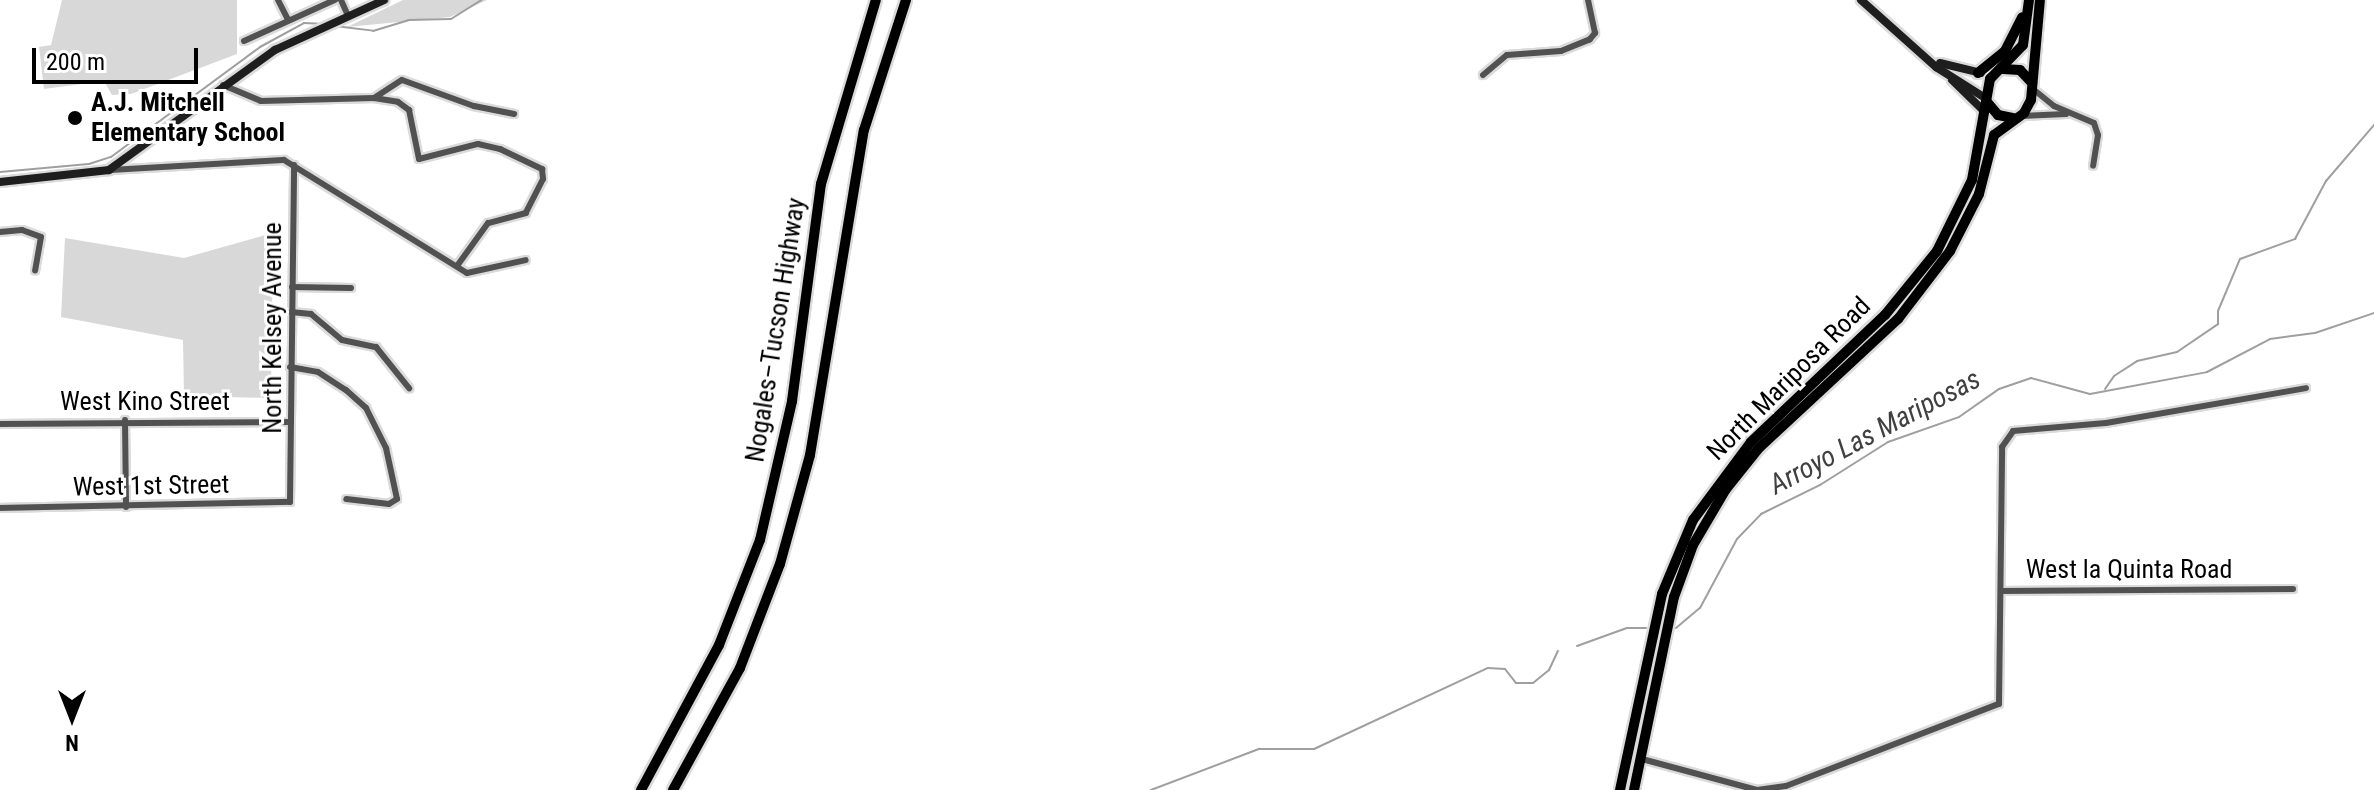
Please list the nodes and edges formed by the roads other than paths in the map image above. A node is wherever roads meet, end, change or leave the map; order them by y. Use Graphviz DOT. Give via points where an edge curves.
graph roads {
  1 [pos="278,0"];
  2 [pos="335,0"];
  3 [pos="341,0"];
  4 [pos="384,0"];
  5 [pos="876,0"];
  6 [pos="906,0"];
  7 [pos="1588,0"];
  8 [pos="1861,0"];
  9 [pos="2028,0"];
  10 [pos="2040,0"];
  11 [pos="321,3"];
  12 [pos="348,16"];
  13 [pos="288,20"];
  14 [pos="244,41"];
  15 [pos="1923,53"];
  16 [pos="1936,67"];
  17 [pos="1998,71"];
  18 [pos="1978,73"];
  19 [pos="1483,75"];
  20 [pos="223,85"];
  21 [pos="2033,87"];
  22 [pos="374,98"];
  23 [pos="1986,104"];
  24 [pos="514,114"];
  25 [pos="2074,114"];
  26 [pos="2017,117"];
  27 [pos="136,149"];
  28 [pos="294,165"];
  29 [pos="2093,166"];
  30 [pos="145,168"];
  31 [pos="109,170"];
  32 [pos="0,182"];
  33 [pos="0,232"];
  34 [pos="1945,237"];
  35 [pos="1949,253"];
  36 [pos="526,260"];
  37 [pos="457,266"];
  38 [pos="35,270"];
  39 [pos="292,287"];
  40 [pos="351,288"];
  41 [pos="1897,302"];
  42 [pos="291,312"];
  43 [pos="1898,319"];
  44 [pos="290,367"];
  45 [pos="1824,371"];
  46 [pos="409,388"];
  47 [pos="1824,388"];
  48 [pos="2306,388"];
  49 [pos="125,420"];
  50 [pos="291,422"];
  51 [pos="0,424"];
  52 [pos="294,491"];
  53 [pos="346,499"];
  54 [pos="126,507"];
  55 [pos="0,508"];
  56 [pos="2293,589"];
  57 [pos="2002,591"];
  58 [pos="1655,653"];
  59 [pos="1642,759"];
  60 [pos="1775,789"];
  61 [pos="641,790"];
  62 [pos="673,790"];
  63 [pos="1620,790"];
  64 [pos="1627,790"];
  65 [pos="1634,790"];
  66 [pos="1757,790"];
  1 -- 13 [label="street"];
  2 -- 11 [label="street"];
  3 -- 12 [label="street"];
  4 -- 12 [label="street"];
  5 -- 61 [label="highway, Nogales–Tucson Highway" via="821,184 792,401 760,540 719,645"];
  6 -- 62 [label="highway, Nogales–Tucson Highway" via="880,72 854,172 810,455 784,550 740,668"];
  7 -- 19 [label="street" via="1595,33 1590,39 1561,51 1507,55"];
  8 -- 15 [label="street"];
  9 -- 17 [label="highway, North Mariposa Road" via="2023,45"];
  9 -- 18 [label="highway" via="2012,43"];
  10 -- 21 [label="highway, North Mariposa Road"];
  11 -- 13 [label="street"];
  12 -- 20 [label="street" via="275,50"];
  13 -- 14 [label="street"];
  15 -- 16 [label="street"];
  15 -- 18 [label="street" via="1948,67"];
  16 -- 23 [label="street"];
  16 -- 23 [label="street"];
  17 -- 18 [label="street"];
  17 -- 21 [label="highway" via="2020,70"];
  17 -- 23 [label="highway, North Mariposa Road"];
  20 -- 22 [label="street" via="261,101"];
  20 -- 27 [label="street"];
  21 -- 25 [label="street"];
  21 -- 26 [label="highway, North Mariposa Road"];
  22 -- 24 [label="street" via="402,80"];
  22 -- 37 [label="street" via="405,106 416,156 470,145 500,149 536,165 543,179 522,217 488,223"];
  23 -- 26 [label="highway" via="1998,115"];
  23 -- 34 [label="highway, North Mariposa Road" via="1972,180"];
  25 -- 26 [label="street"];
  25 -- 29 [label="street" via="2089,118 2097,128"];
  26 -- 35 [label="highway, North Mariposa Road" via="1994,135 1979,194"];
  27 -- 30 [label="street"];
  27 -- 31 [label="street"];
  28 -- 30 [label="street" via="275,159"];
  28 -- 37 [label="street"];
  28 -- 39 [label="street, North Kelsey Avenue"];
  30 -- 31 [label="street"];
  31 -- 32 [label="street"];
  33 -- 38 [label="street" via="22,230 41,237"];
  34 -- 35 [label="highway"];
  34 -- 41 [label="highway, North Mariposa Road"];
  35 -- 43 [label="highway, North Mariposa Road"];
  36 -- 37 [label="street" via="472,275"];
  39 -- 40 [label="street"];
  39 -- 42 [label="street, North Kelsey Avenue"];
  41 -- 43 [label="highway"];
  41 -- 45 [label="highway, North Mariposa Road"];
  42 -- 44 [label="street, North Kelsey Avenue"];
  42 -- 46 [label="street" via="311,314 342,340 376,347"];
  43 -- 47 [label="highway, North Mariposa Road"];
  44 -- 50 [label="street, North Kelsey Avenue"];
  44 -- 53 [label="street" via="329,378 366,408 386,448 398,493 389,504"];
  45 -- 47 [label="highway"];
  45 -- 58 [label="highway, North Mariposa Road" via="1715,485 1685,536 1661,602"];
  47 -- 58 [label="highway, North Mariposa Road" via="1759,448 1726,489 1693,545"];
  48 -- 57 [label="street" via="2106,423 2013,431 2002,447"];
  49 -- 50 [label="street, West Kino Street"];
  49 -- 51 [label="street, West Kino Street"];
  49 -- 54 [label="street"];
  50 -- 52 [label="street, North Kelsey Avenue"];
  52 -- 54 [label="street, West 1st Street" via="290,502 282,504"];
  54 -- 55 [label="street, West 1st Street"];
  56 -- 57 [label="street, West la Quinta Road"];
  57 -- 60 [label="street, West la Quinta Road" via="1999,704"];
  58 -- 59 [label="highway, North Mariposa Road"];
  58 -- 63 [label="highway, North Mariposa Road"];
  59 -- 64 [label="highway"];
  59 -- 65 [label="highway, North Mariposa Road"];
  59 -- 66 [label="street, West la Quinta Road"];
  60 -- 66 [label="street, West la Quinta Road"];
}
